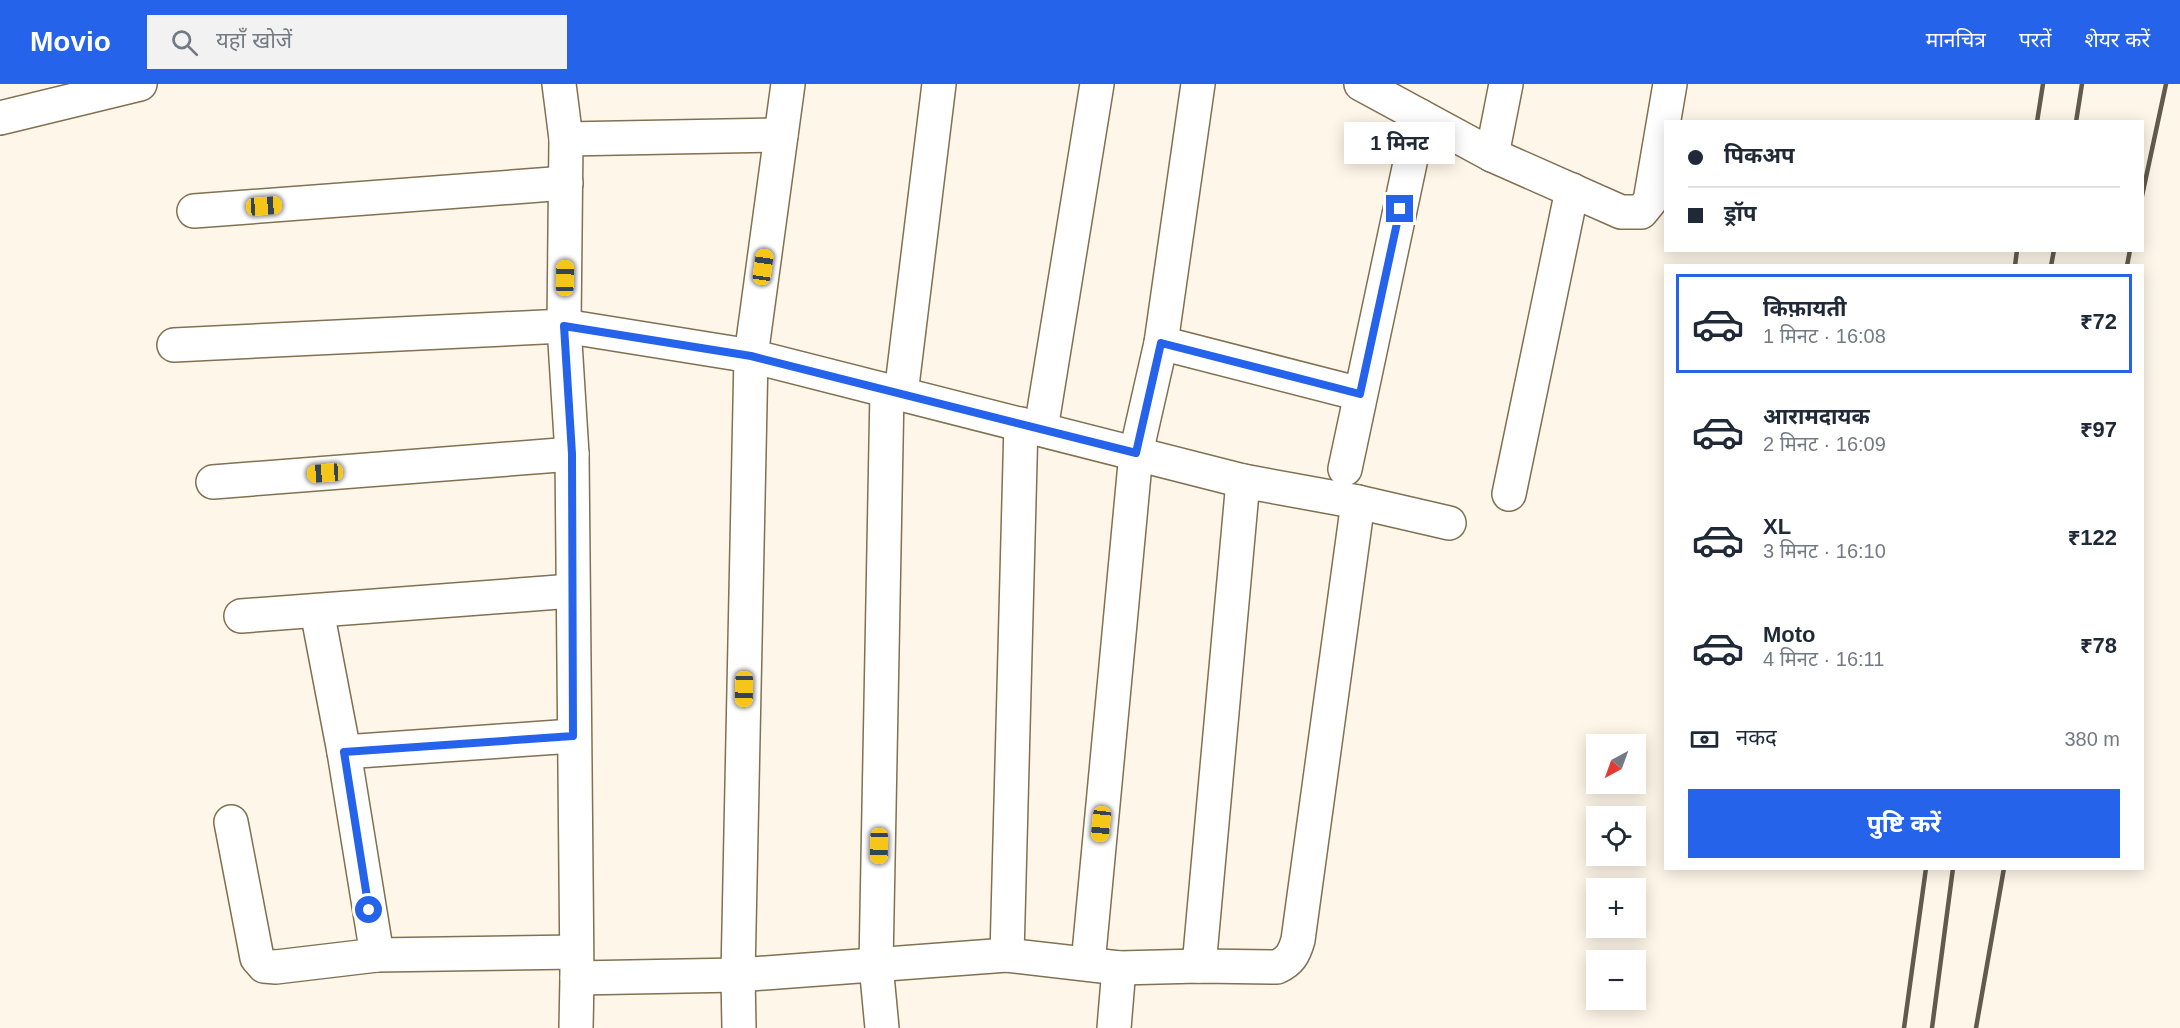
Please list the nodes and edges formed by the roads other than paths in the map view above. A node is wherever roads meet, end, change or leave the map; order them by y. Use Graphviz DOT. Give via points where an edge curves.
graph roads {
  1 [pos="140,84"];
  2 [pos="559,84"];
  3 [pos="788,84"];
  4 [pos="939,84"];
  5 [pos="1097,84"];
  6 [pos="1198,84"];
  7 [pos="1362,84"];
  8 [pos="1506,84"];
  9 [pos="1670,84"];
  10 [pos="51,95"];
  11 [pos="1420,116"];
  12 [pos="0,118"];
  13 [pos="781,135"];
  14 [pos="566,139"];
  15 [pos="1492,155"];
  16 [pos="566,183"];
  17 [pos="1572,190"];
  18 [pos="194,211"];
  19 [pos="564,326"];
  20 [pos="1161,343"];
  21 [pos="174,345"];
  22 [pos="751,356"];
  23 [pos="894,393"];
  24 [pos="1360,394"];
  25 [pos="1031,427"];
  26 [pos="1136,453"];
  27 [pos="572,454"];
  28 [pos="1345,469"];
  29 [pos="1243,480"];
  30 [pos="213,482"];
  31 [pos="1509,494"];
  32 [pos="1358,502"];
  33 [pos="1449,523"];
  34 [pos="572,591"];
  35 [pos="317,611"];
  36 [pos="241,616"];
  37 [pos="573,736"];
  38 [pos="344,752"];
  39 [pos="231,822"];
  40 [pos="377,955"];
  41 [pos="1007,955"];
  42 [pos="576,965"];
  43 [pos="876,965"];
  44 [pos="1103,966"];
  45 [pos="1199,966"];
  46 [pos="738,975"];
  47 [pos="576,1028"];
  48 [pos="739,1028"];
  49 [pos="882,1028"];
  50 [pos="1114,1028"];
  1 -- 10 [label="street"];
  2 -- 14 [label="street"];
  3 -- 13 [label="street"];
  4 -- 23 [label="street"];
  5 -- 25 [label="street"];
  6 -- 20 [label="street"];
  7 -- 11 [label="street"];
  8 -- 15 [label="street"];
  9 -- 17 [label="street" via="1650,201 1641,212 1621,212"];
  10 -- 12 [label="street"];
  11 -- 15 [label="street"];
  11 -- 24 [label="street"];
  13 -- 14 [label="street"];
  13 -- 22 [label="street"];
  14 -- 16 [label="street"];
  15 -- 17 [label="street"];
  16 -- 18 [label="street"];
  16 -- 19 [label="street"];
  17 -- 31 [label="street"];
  19 -- 21 [label="street"];
  19 -- 22 [label="street"];
  19 -- 27 [label="street"];
  20 -- 24 [label="street"];
  20 -- 26 [label="street"];
  22 -- 23 [label="street"];
  22 -- 46 [label="street"];
  23 -- 25 [label="street"];
  23 -- 43 [label="street"];
  24 -- 28 [label="street"];
  25 -- 26 [label="street"];
  25 -- 41 [label="street"];
  26 -- 29 [label="street"];
  26 -- 44 [label="street"];
  27 -- 30 [label="street"];
  27 -- 34 [label="street"];
  29 -- 32 [label="street"];
  29 -- 45 [label="street"];
  32 -- 33 [label="street"];
  32 -- 45 [label="street" via="1295,950 1288,961 1277,967"];
  34 -- 35 [label="street"];
  34 -- 37 [label="street"];
  35 -- 36 [label="street"];
  35 -- 38 [label="street"];
  37 -- 38 [label="street"];
  37 -- 42 [label="street"];
  38 -- 40 [label="street"];
  39 -- 40 [label="street" via="258,958 264,966 276,968"];
  40 -- 42 [label="street"];
  41 -- 43 [label="street"];
  41 -- 44 [label="street"];
  42 -- 46 [label="street"];
  42 -- 47 [label="street"];
  43 -- 46 [label="street"];
  43 -- 49 [label="street"];
  44 -- 45 [label="street"];
  44 -- 50 [label="street"];
  46 -- 48 [label="street"];
}
